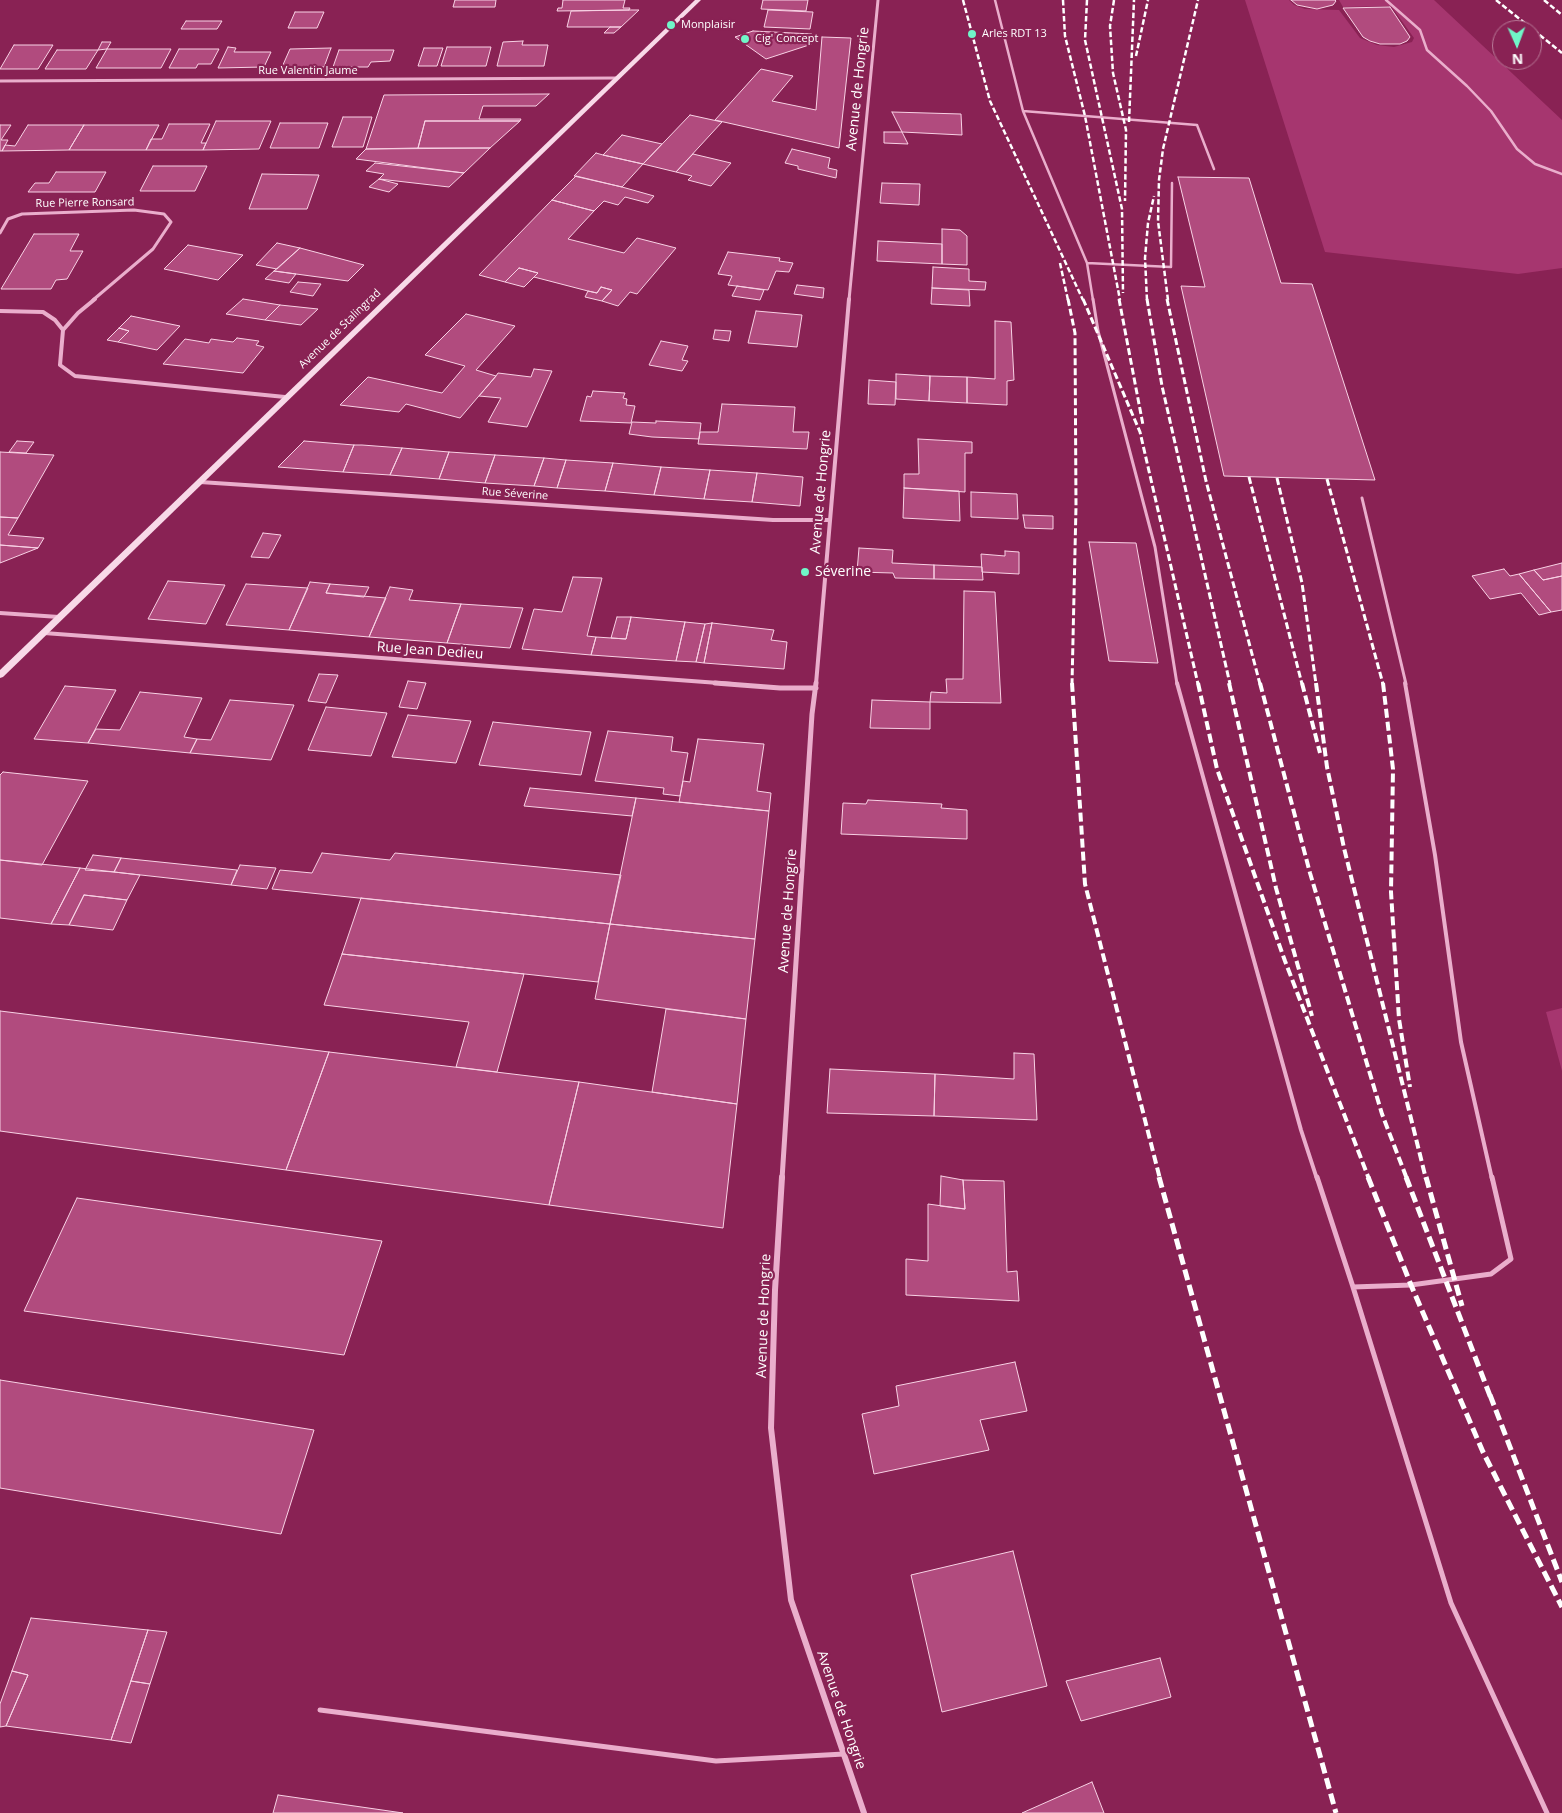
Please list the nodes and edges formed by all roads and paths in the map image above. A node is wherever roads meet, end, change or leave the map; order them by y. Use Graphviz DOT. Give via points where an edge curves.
graph roads {
  1 [pos="698,0"];
  2 [pos="878,0"];
  3 [pos="995,0"];
  4 [pos="1386,0"];
  5 [pos="617,78"];
  6 [pos="0,81"];
  7 [pos="1023,111"];
  8 [pos="1214,169"];
  9 [pos="1562,174"];
  10 [pos="1172,184"];
  11 [pos="0,233"];
  12 [pos="1087,263"];
  13 [pos="0,310"];
  14 [pos="63,330"];
  15 [pos="285,397"];
  16 [pos="200,482"];
  17 [pos="1362,498"];
  18 [pos="829,520"];
  19 [pos="0,613"];
  20 [pos="59,617"];
  21 [pos="43,633"];
  22 [pos="0,675"];
  23 [pos="816,688"];
  24 [pos="1353,1287"];
  25 [pos="320,1710"];
  26 [pos="844,1754"];
  27 [pos="864,1813"];
  28 [pos="1547,1813"];
  1 -- 5 [label="main road, Avenue de Stalingrad"];
  2 -- 18 [label="street, Avenue de Hongrie"];
  3 -- 7 [label="lane"];
  4 -- 9 [label="lane" via="1420,30 1427,50 1490,111 1517,149 1535,164"];
  5 -- 6 [label="street, Rue Valentin Jaume"];
  5 -- 15 [label="main road, Avenue de Stalingrad"];
  7 -- 8 [label="lane" via="1197,125"];
  7 -- 12 [label="lane"];
  10 -- 12 [label="lane" via="1171,267"];
  11 -- 14 [label="street, Rue Pierre Ronsard" via="8,219 22,214 134,210 164,214 171,222 153,249 78,313"];
  12 -- 24 [label="lane" via="1098,331 1155,547 1179,694 1301,1130"];
  13 -- 14 [label="street" via="43,312"];
  14 -- 15 [label="street" via="60,365 75,376"];
  15 -- 16 [label="main road, Avenue de Stalingrad"];
  16 -- 18 [label="street, Rue Séverine" via="773,520"];
  16 -- 20 [label="main road, Avenue de Stalingrad"];
  17 -- 24 [label="lane" via="1410,703 1461,1042 1511,1259 1491,1274"];
  18 -- 23 [label="street, Avenue de Hongrie"];
  19 -- 20 [label="street"];
  20 -- 21 [label="main road, Avenue de Stalingrad"];
  21 -- 22 [label="main road, Avenue de Stalingrad"];
  21 -- 23 [label="street, Rue Jean Dedieu" via="780,688"];
  23 -- 26 [label="street, Avenue de Hongrie" via="775,1290 772,1428 791,1600"];
  24 -- 28 [label="lane" via="1450,1603"];
  25 -- 26 [label="lane" via="716,1761"];
  26 -- 27 [label="street, Avenue de Hongrie"];
}
